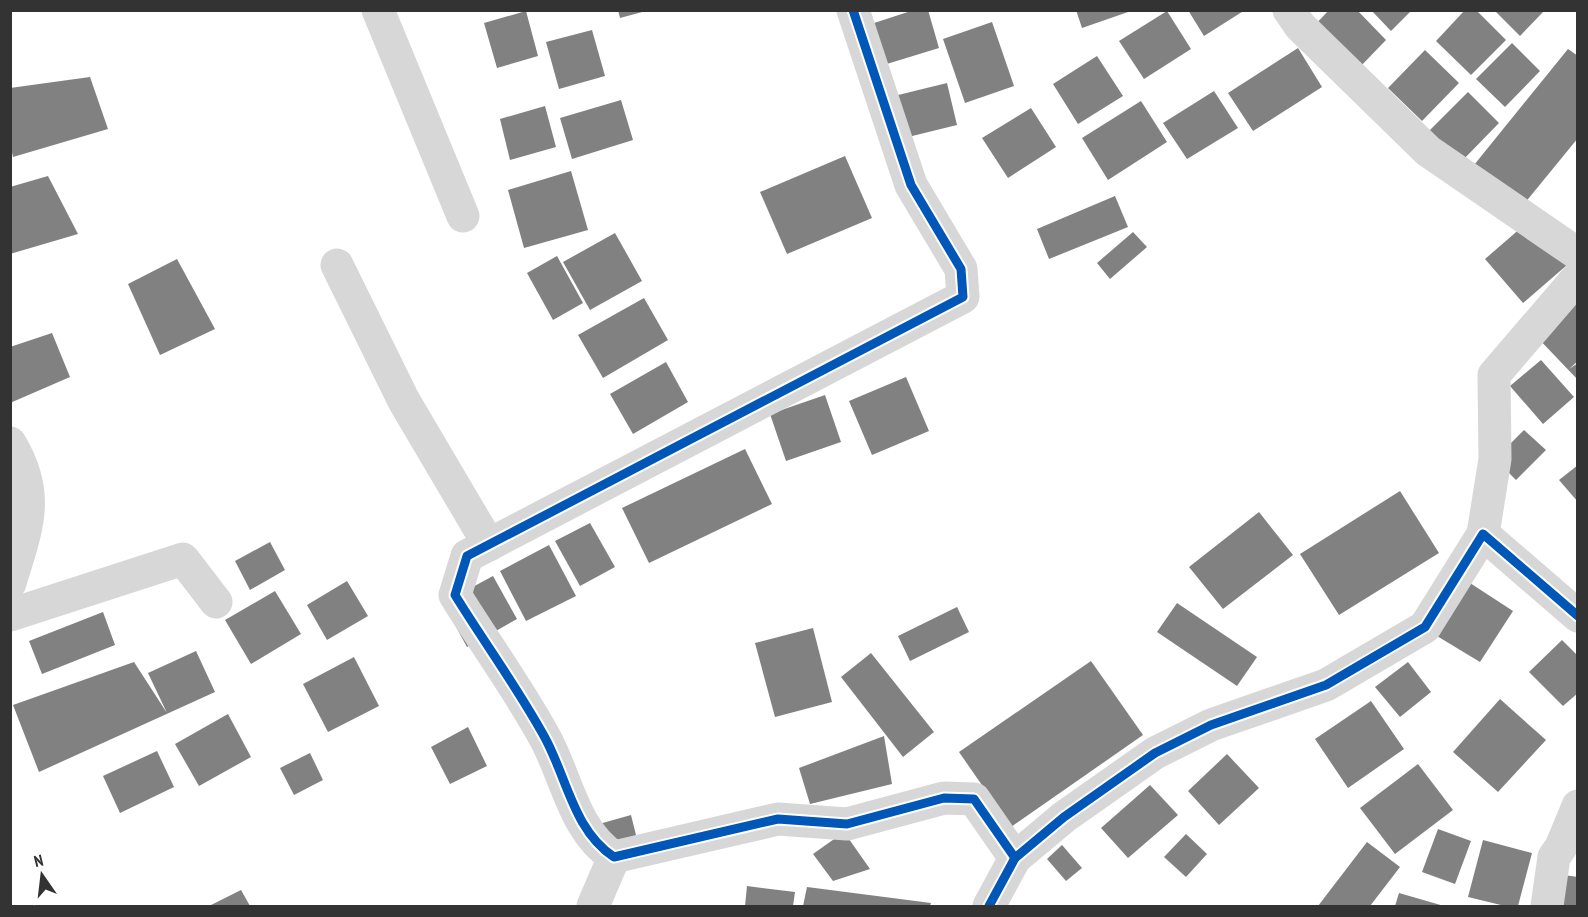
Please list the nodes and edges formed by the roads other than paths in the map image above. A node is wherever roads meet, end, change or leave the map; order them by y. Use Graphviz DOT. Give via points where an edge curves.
graph roads {
  1 [pos="378,10"];
  2 [pos="853,10"];
  3 [pos="1289,10"];
  4 [pos="463,216"];
  5 [pos="1578,254"];
  6 [pos="337,265"];
  7 [pos="1578,277"];
  8 [pos="10,442"];
  9 [pos="1483,534"];
  10 [pos="489,545"];
  11 [pos="10,583"];
  12 [pos="216,602"];
  13 [pos="10,615"];
  14 [pos="1578,616"];
  15 [pos="1578,806"];
  16 [pos="614,857"];
  17 [pos="1015,858"];
  18 [pos="593,906"];
  19 [pos="989,906"];
  20 [pos="1547,906"];
  1 -- 4 [label="street"];
  2 -- 10 [label="street" via="911,184 961,269 963,297"];
  3 -- 5 [label="street" via="1300,26 1428,151"];
  6 -- 10 [label="street" via="404,401"];
  7 -- 9 [label="street" via="1494,375 1495,459"];
  8 -- 11 [label="street" via="30,489 27,525"];
  9 -- 14 [label="street"];
  9 -- 17 [label="street" via="1425,627 1326,684 1211,725 1155,753 1064,817"];
  10 -- 16 [label="street" via="467,556 455,595 544,737 584,826 598,847"];
  12 -- 13 [label="street" via="183,559"];
  15 -- 20 [label="street" via="1562,848 1554,857"];
  16 -- 17 [label="street" via="778,819 847,824 945,798 974,799"];
  16 -- 18 [label="street"];
  17 -- 19 [label="street"];
}
